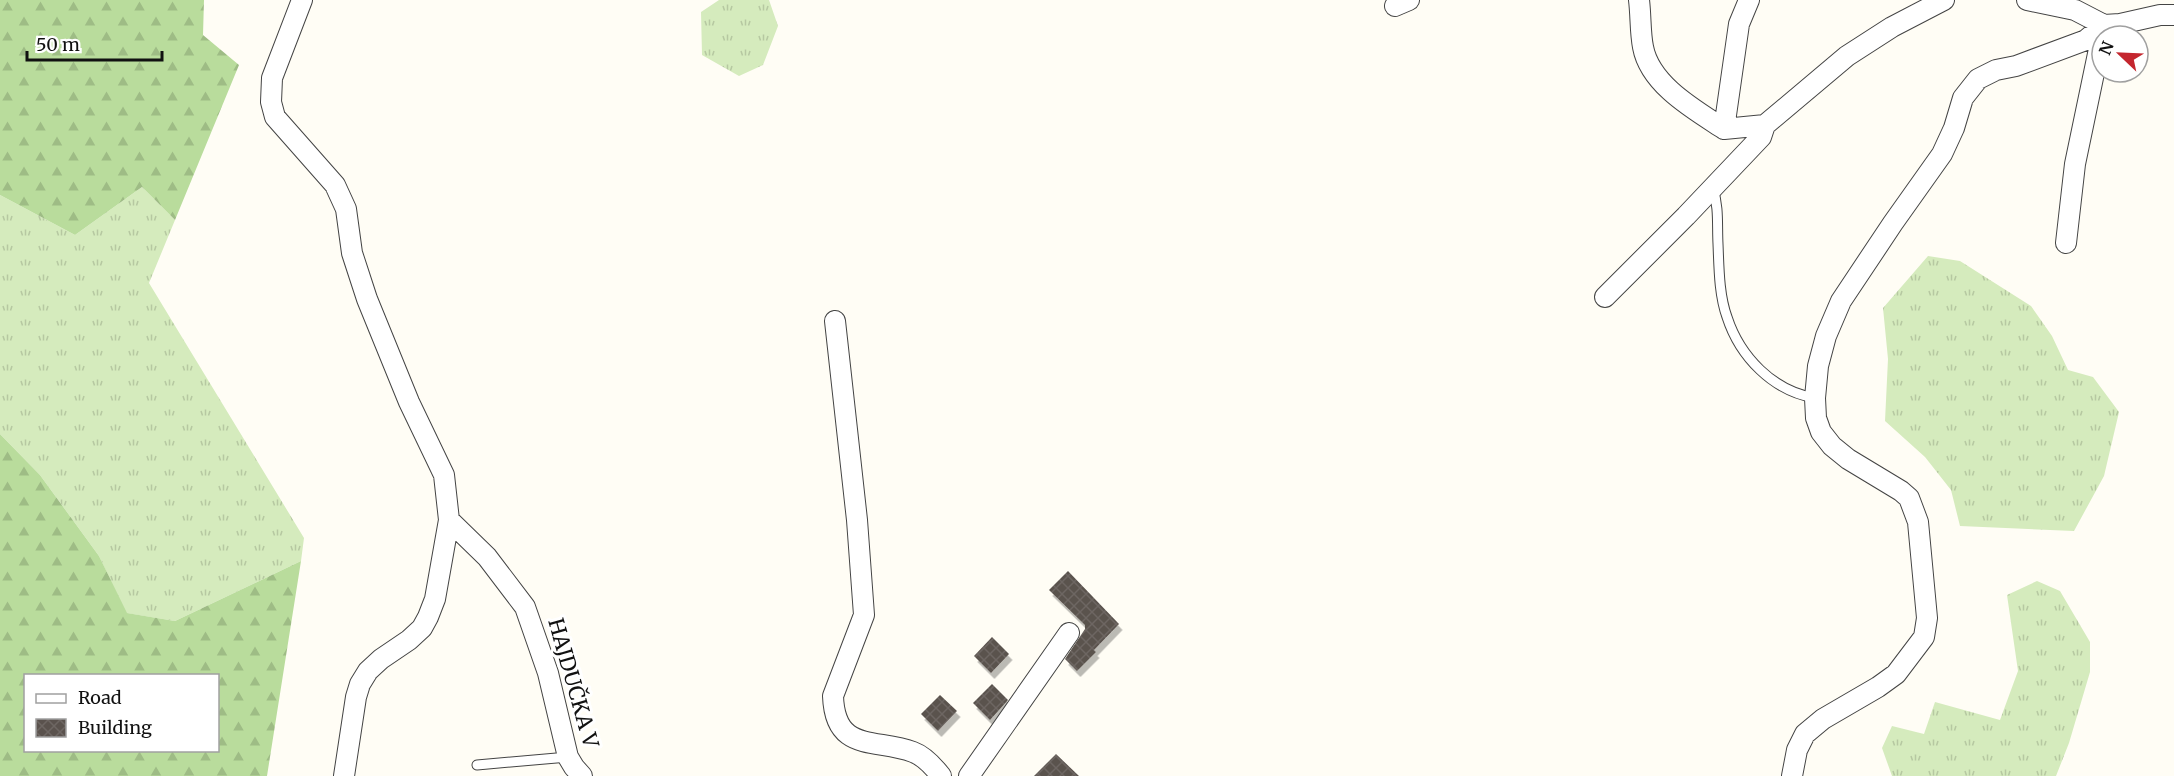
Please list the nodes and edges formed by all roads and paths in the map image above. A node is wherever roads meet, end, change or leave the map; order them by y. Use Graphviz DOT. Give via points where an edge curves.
graph roads {
  1 [pos="302,0"];
  2 [pos="1639,0"];
  3 [pos="1749,0"];
  4 [pos="1942,0"];
  5 [pos="2026,0"];
  6 [pos="2174,15"];
  7 [pos="2102,24"];
  8 [pos="2120,24"];
  9 [pos="2090,37"];
  10 [pos="2092,84"];
  11 [pos="1765,125"];
  12 [pos="1724,129"];
  13 [pos="1713,188"];
  14 [pos="2066,243"];
  15 [pos="1605,297"];
  16 [pos="835,321"];
  17 [pos="1815,398"];
  18 [pos="449,520"];
  19 [pos="1069,633"];
  20 [pos="568,757"];
  21 [pos="477,765"];
  22 [pos="344,776"];
  23 [pos="582,776"];
  24 [pos="941,776"];
  25 [pos="969,776"];
  26 [pos="1792,776"];
  1 -- 18 [label="street" via="272,78 275,117 335,185 346,209 352,253 367,300 444,475"];
  2 -- 12 [label="street" via="1643,49 1658,77"];
  3 -- 12 [label="street" via="1739,24"];
  4 -- 11 [label="street" via="1847,56"];
  5 -- 7 [label="street" via="2075,10"];
  6 -- 8 [label="street"];
  9 -- 17 [label="street" via="1996,70 1978,79 1963,98 1942,154 1840,301 1818,366"];
  10 -- 14 [label="street" via="2075,164"];
  11 -- 12 [label="street"];
  11 -- 13 [label="street" via="1761,137"];
  13 -- 15 [label="street"];
  13 -- 17 [label="lane" via="1723,302 1732,331 1748,357 1771,379 1797,394"];
  16 -- 24 [label="street" via="864,615 832,696 833,709 845,732 860,741 915,753"];
  17 -- 26 [label="street" via="1816,418 1832,446 1901,491 1914,507 1927,618 1924,637 1896,674 1804,734"];
  18 -- 20 [label="street, HAJDUČKA V" via="487,557 525,607 548,673"];
  18 -- 22 [label="street" via="435,599 428,617 409,640 368,671 360,684"];
  19 -- 25 [label="street"];
  20 -- 21 [label="lane"];
  20 -- 23 [label="street, HAJDUČKA V"];
}
